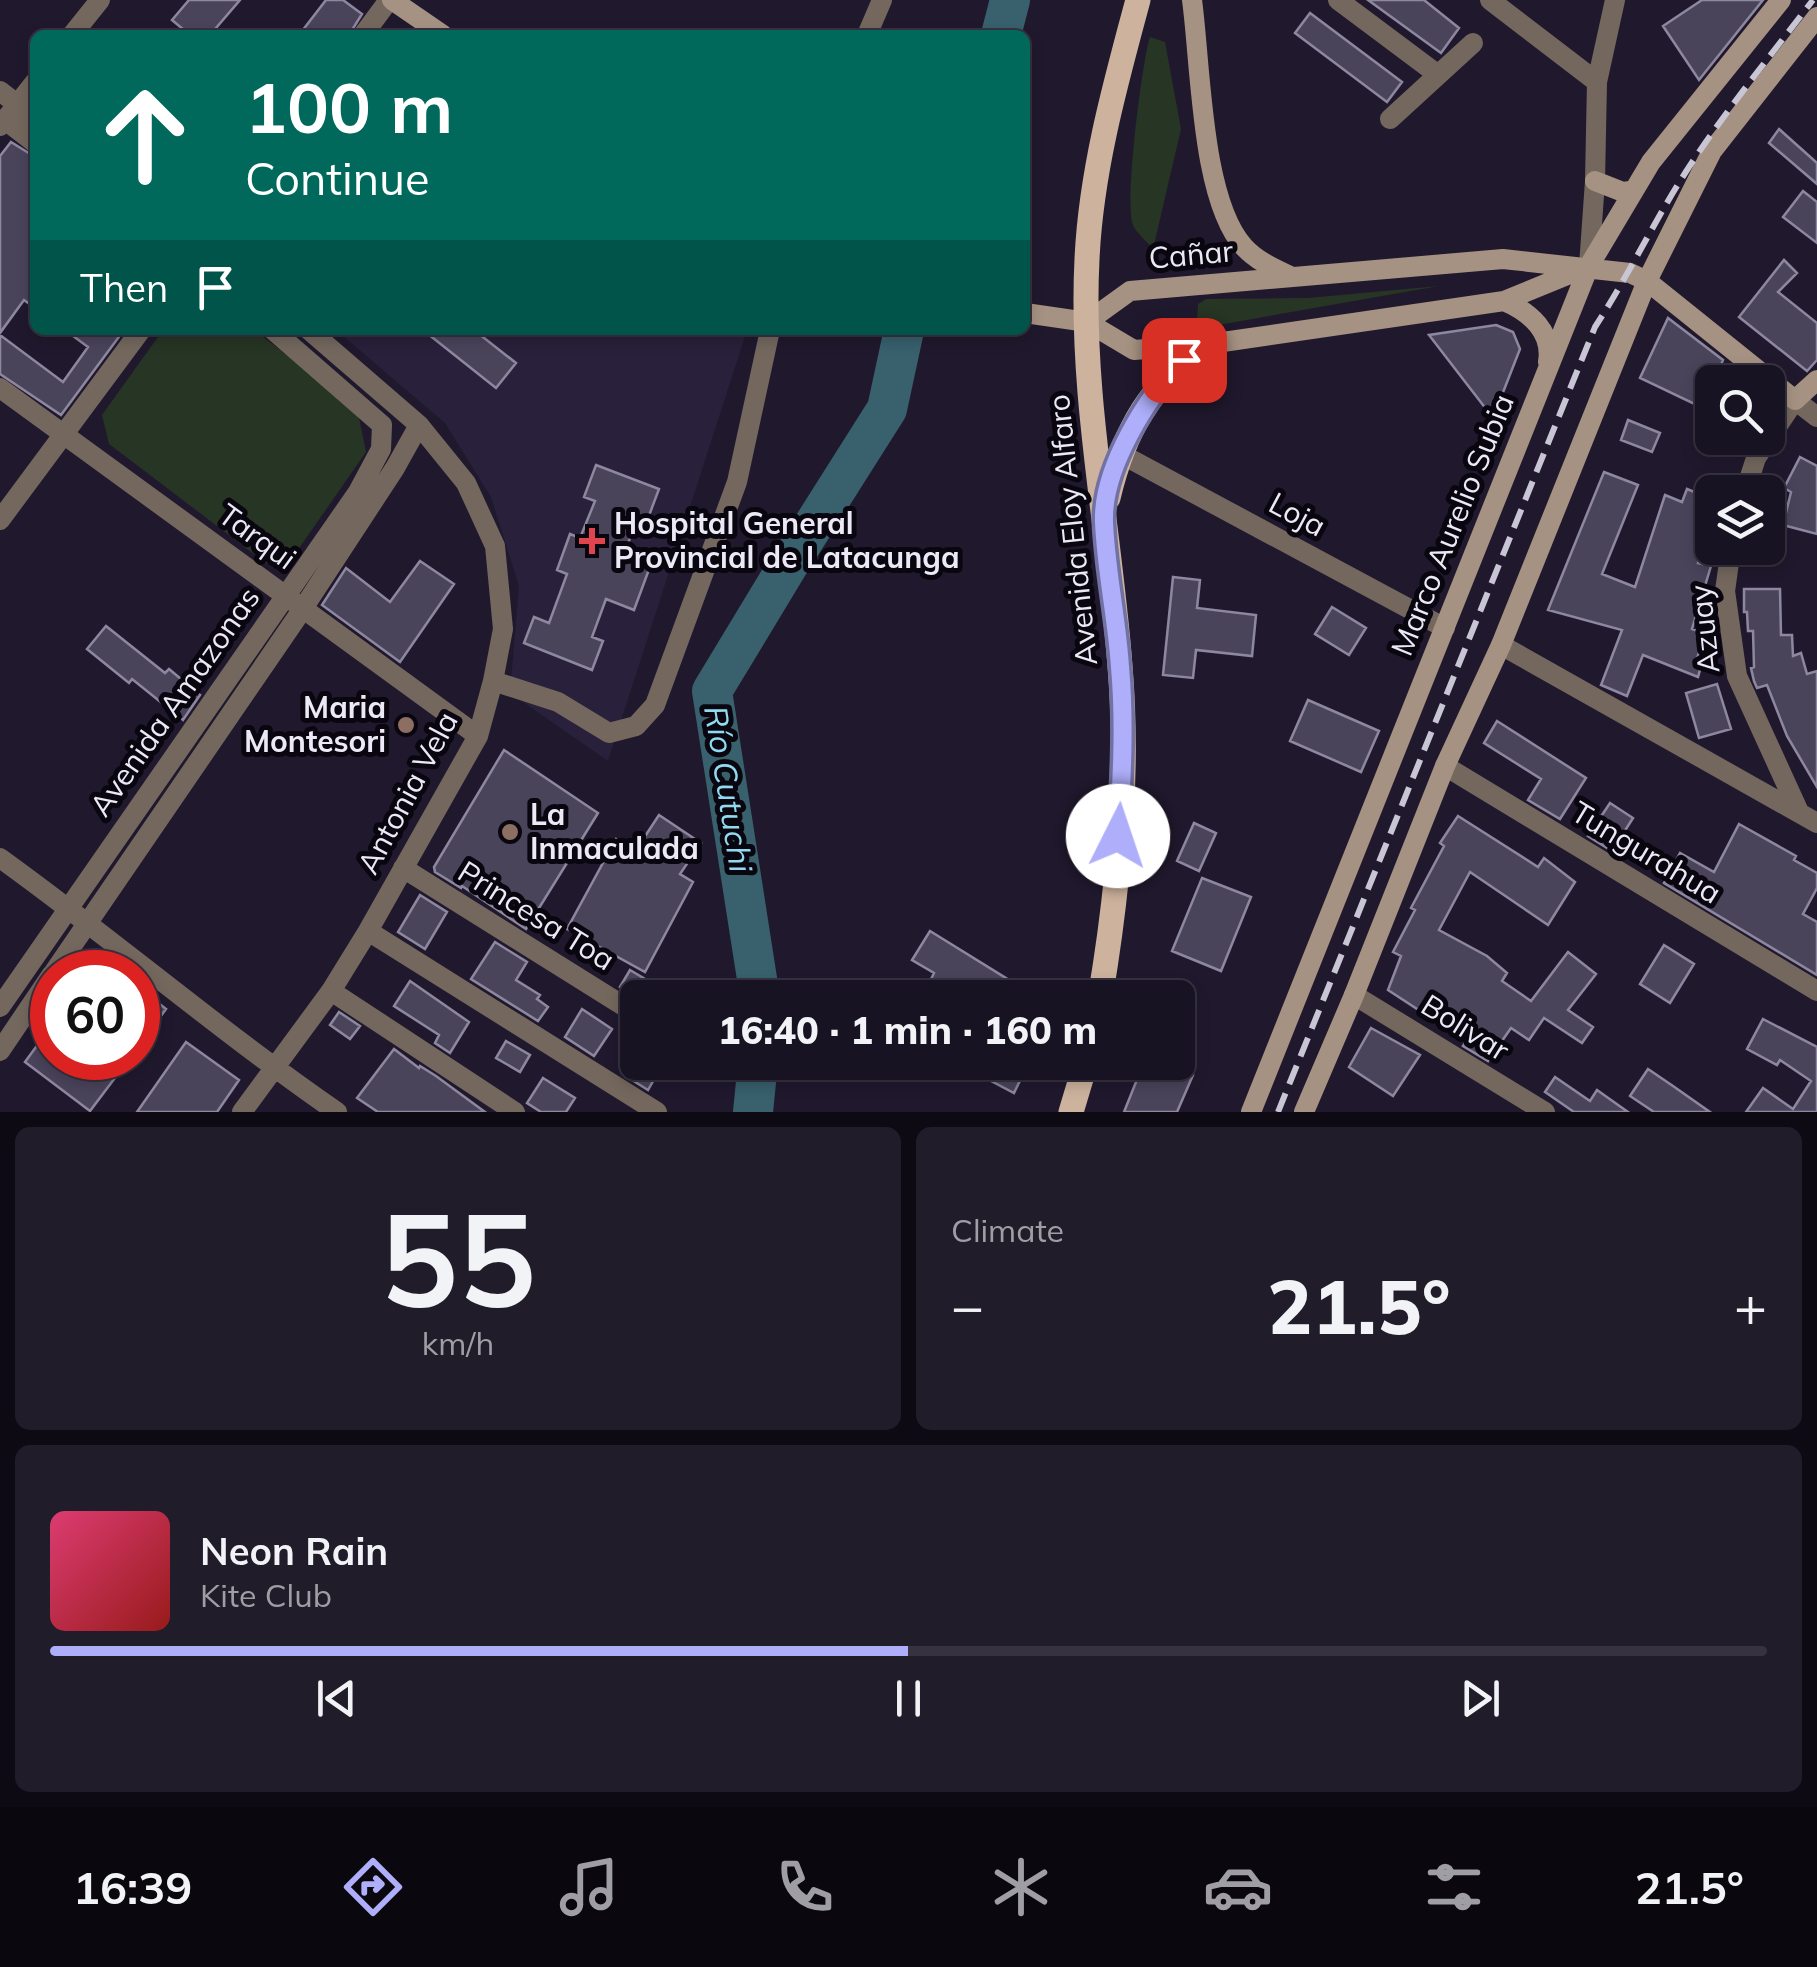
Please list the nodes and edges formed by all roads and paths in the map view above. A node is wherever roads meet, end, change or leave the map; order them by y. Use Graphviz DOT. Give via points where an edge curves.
graph roads {
  1 [pos="100,0"];
  2 [pos="390,0"];
  3 [pos="882,0"];
  4 [pos="1138,0"];
  5 [pos="1192,0"];
  6 [pos="1338,0"];
  7 [pos="1490,0"];
  8 [pos="1615,0"];
  9 [pos="1781,0"];
  10 [pos="1817,18"];
  11 [pos="76,30"];
  12 [pos="367,30"];
  13 [pos="436,30"];
  14 [pos="869,30"];
  15 [pos="1474,43"];
  16 [pos="1438,74"];
  17 [pos="1597,82"];
  18 [pos="30,88"];
  19 [pos="0,90"];
  20 [pos="7,117"];
  21 [pos="1390,119"];
  22 [pos="30,138"];
  23 [pos="1595,181"];
  24 [pos="1634,190"];
  25 [pos="1589,266"];
  26 [pos="1292,276"];
  27 [pos="1647,281"];
  28 [pos="1504,300"];
  29 [pos="1030,314"];
  30 [pos="1087,322"];
  31 [pos="137,335"];
  32 [pos="280,335"];
  33 [pos="314,335"];
  34 [pos="769,335"];
  35 [pos="1209,344"];
  36 [pos="1547,368"];
  37 [pos="1817,380"];
  38 [pos="0,388"];
  39 [pos="1794,400"];
  40 [pos="1817,418"];
  41 [pos="418,424"];
  42 [pos="64,433"];
  43 [pos="1120,454"];
  44 [pos="1750,475"];
  45 [pos="1104,518"];
  46 [pos="0,520"];
  47 [pos="1728,565"];
  48 [pos="294,602"];
  49 [pos="1444,628"];
  50 [pos="1501,645"];
  51 [pos="493,682"];
  52 [pos="478,736"];
  53 [pos="1445,766"];
  54 [pos="1808,818"];
  55 [pos="0,858"];
  56 [pos="403,868"];
  57 [pos="70,907"];
  58 [pos="88,923"];
  59 [pos="368,931"];
  60 [pos="69,950"];
  61 [pos="1103,980"];
  62 [pos="330,991"];
  63 [pos="1817,992"];
  64 [pos="1354,995"];
  65 [pos="620,1004"];
  66 [pos="0,1006"];
  67 [pos="30,1007"];
  68 [pos="0,1051"];
  69 [pos="274,1068"];
  70 [pos="1081,1080"];
  71 [pos="242,1112"];
  72 [pos="337,1112"];
  73 [pos="516,1112"];
  74 [pos="657,1112"];
  75 [pos="1072,1112"];
  76 [pos="1250,1112"];
  77 [pos="1304,1112"];
  78 [pos="1545,1112"];
  1 -- 11 [label="street"];
  2 -- 12 [label="street"];
  2 -- 13 [label="main road"];
  3 -- 14 [label="street"];
  4 -- 30 [label="main road, Avenida Eloy Alfaro" via="1096,177"];
  5 -- 26 [label="main road" via="1220,204 1244,247"];
  6 -- 16 [label="street"];
  7 -- 17 [label="street"];
  8 -- 17 [label="street"];
  9 -- 24 [label="main road, Marco Aurelio Subia"];
  10 -- 27 [label="main road" via="1712,151"];
  15 -- 16 [label="street"];
  16 -- 21 [label="street"];
  17 -- 23 [label="street"];
  18 -- 20 [label="street"];
  19 -- 20 [label="street"];
  20 -- 22 [label="street"];
  23 -- 24 [label="main road"];
  23 -- 25 [label="street"];
  24 -- 25 [label="main road, Marco Aurelio Subia"];
  25 -- 26 [label="main road, Cañar" via="1503,258"];
  25 -- 27 [label="main road, Cañar"];
  25 -- 28 [label="main road"];
  25 -- 36 [label="main road, Marco Aurelio Subia"];
  26 -- 30 [label="main road, Cañar" via="1130,291"];
  27 -- 39 [label="main road, Cañar"];
  27 -- 50 [label="main road"];
  28 -- 35 [label="main road"];
  28 -- 36 [label="main road" via="1537,322 1550,349"];
  29 -- 30 [label="main road"];
  30 -- 35 [label="main road" via="1134,350"];
  30 -- 45 [label="main road, Avenida Eloy Alfaro"];
  31 -- 42 [label="street"];
  32 -- 48 [label="street, Avenida Amazonas" via="382,424 382,449"];
  33 -- 41 [label="street, Antonia Vela"];
  34 -- 51 [label="street" via="737,482 655,705 636,726 609,733 558,702"];
  35 -- 43 [label="main road" via="1164,379"];
  36 -- 49 [label="main road, Marco Aurelio Subia"];
  37 -- 39 [label="main road"];
  38 -- 42 [label="street, Tarqui"];
  39 -- 40 [label="street, Cañar"];
  39 -- 44 [label="street"];
  41 -- 48 [label="street, Avenida Amazonas" via="395,468"];
  41 -- 51 [label="street, Antonia Vela" via="466,483 494,546 502,629"];
  42 -- 46 [label="street"];
  42 -- 48 [label="street, Tarqui"];
  43 -- 45 [label="main road"];
  43 -- 49 [label="street, Loja"];
  45 -- 61 [label="main road, Avenida Eloy Alfaro" via="1124,724"];
  47 -- 54 [label="street, Azuay" via="1724,591 1737,676"];
  48 -- 52 [label="street, Tarqui"];
  48 -- 57 [label="street, Avenida Amazonas"];
  48 -- 58 [label="street, Avenida Amazonas"];
  49 -- 76 [label="main road, Marco Aurelio Subia"];
  50 -- 53 [label="main road"];
  50 -- 54 [label="street"];
  51 -- 52 [label="street, Antonia Vela"];
  52 -- 56 [label="street, Antonia Vela"];
  53 -- 63 [label="street, Tungurahua"];
  53 -- 64 [label="main road"];
  55 -- 57 [label="street"];
  56 -- 59 [label="street, Antonia Vela"];
  56 -- 65 [label="street, Princesa Toa"];
  57 -- 58 [label="street"];
  57 -- 66 [label="street, Avenida Amazonas"];
  58 -- 60 [label="street, Avenida Amazonas"];
  58 -- 69 [label="street"];
  59 -- 62 [label="street, Antonia Vela"];
  59 -- 74 [label="street"];
  62 -- 69 [label="street, Antonia Vela"];
  62 -- 73 [label="street"];
  64 -- 77 [label="main road"];
  64 -- 78 [label="street, Bolivar"];
  67 -- 68 [label="street, Avenida Amazonas"];
  69 -- 71 [label="street, Antonia Vela"];
  69 -- 72 [label="street"];
  70 -- 75 [label="main road"];
}
